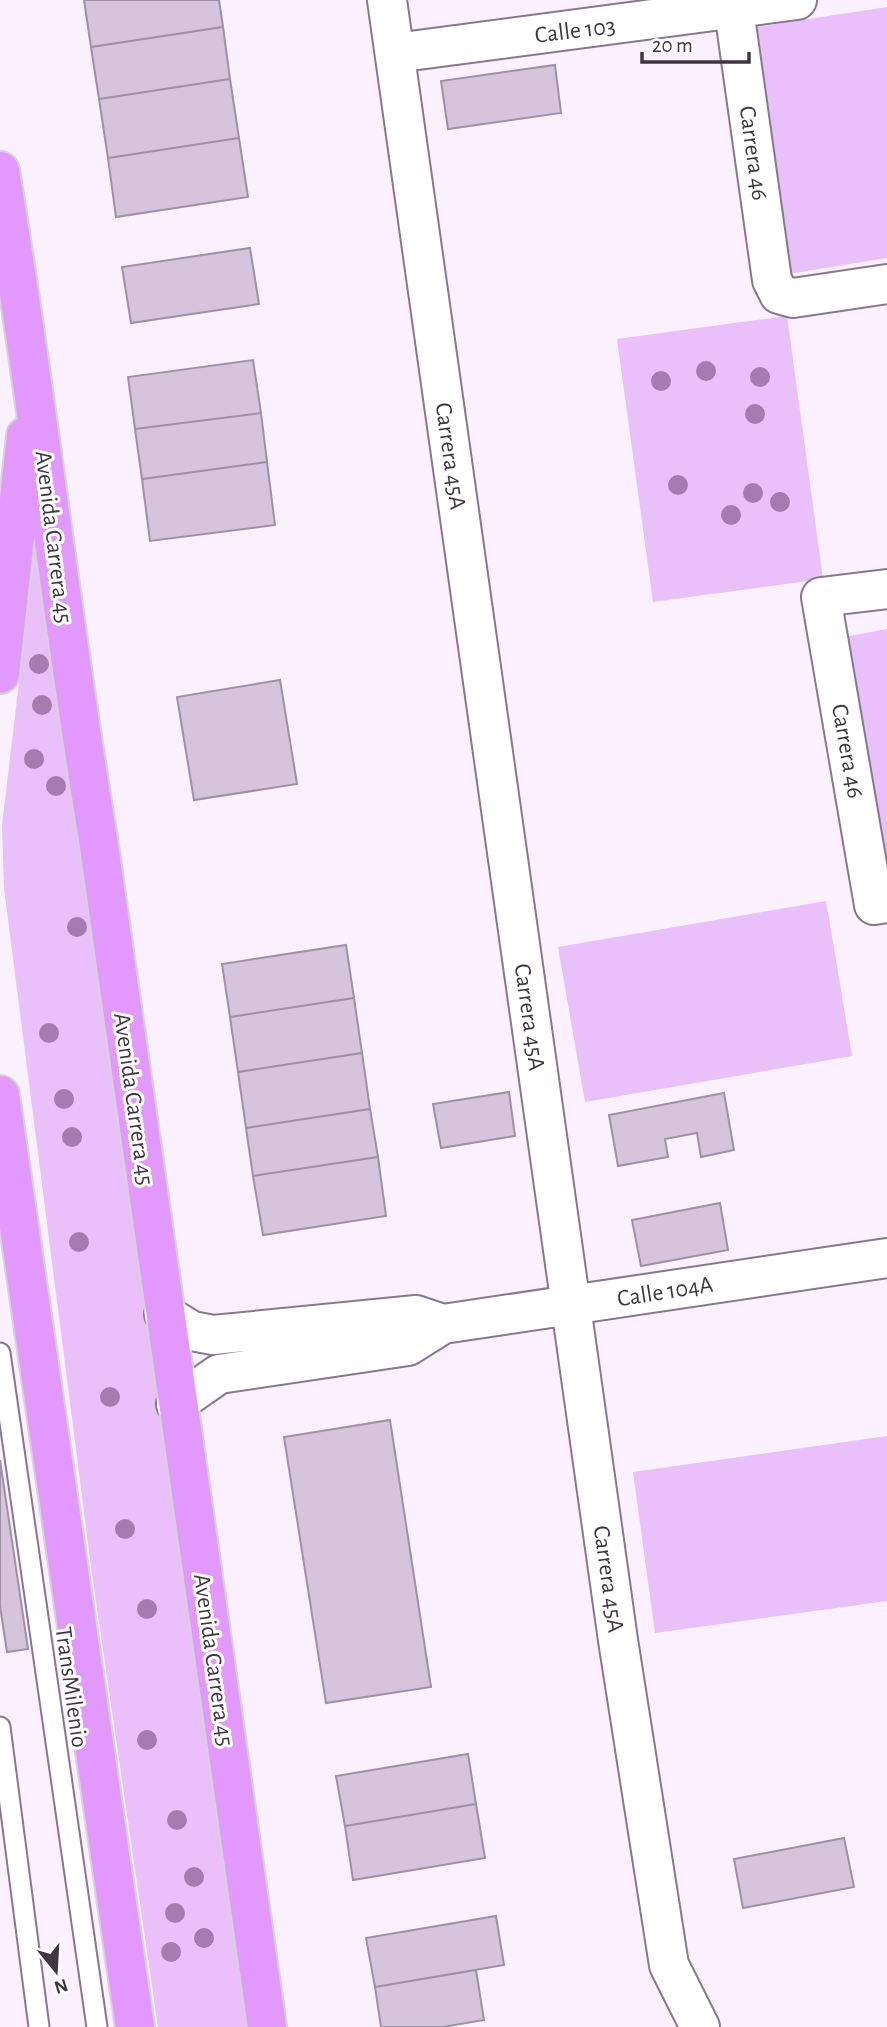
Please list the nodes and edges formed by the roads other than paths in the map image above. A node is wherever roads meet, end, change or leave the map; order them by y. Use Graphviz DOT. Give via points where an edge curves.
graph roads {
  1 [pos="387,0"];
  2 [pos="797,0"];
  3 [pos="734,9"];
  4 [pos="395,53"];
  5 [pos="0,171"];
  6 [pos="887,284"];
  7 [pos="33,371"];
  8 [pos="887,589"];
  9 [pos="0,674"];
  10 [pos="881,904"];
  11 [pos="0,1095"];
  12 [pos="887,1258"];
  13 [pos="571,1305"];
  14 [pos="164,1314"];
  15 [pos="443,1324"];
  16 [pos="0,1353"];
  17 [pos="176,1404"];
  18 [pos="0,1727"];
  19 [pos="39,2027"];
  20 [pos="97,2027"];
  21 [pos="135,2027"];
  22 [pos="267,2027"];
  23 [pos="700,2027"];
  1 -- 4 [label="street, Carrera 45A"];
  2 -- 3 [label="street, Calle 103"];
  3 -- 4 [label="street, Calle 103"];
  3 -- 6 [label="street, Carrera 46" via="772,280 779,294 793,298"];
  4 -- 13 [label="street, Carrera 45A"];
  5 -- 7 [label="highway, Avenida Carrera 45"];
  7 -- 9 [label="highway"];
  7 -- 14 [label="highway, Avenida Carrera 45" via="72,680"];
  8 -- 10 [label="street, Carrera 46" via="821,597"];
  11 -- 21 [label="highway"];
  12 -- 13 [label="street, Calle 104A"];
  13 -- 15 [label="street, Calle 104A"];
  13 -- 23 [label="street, Carrera 45A" via="669,1965"];
  14 -- 15 [label="street, Calle 104A" via="192,1331 213,1335 416,1315"];
  14 -- 17 [label="highway, Avenida Carrera 45"];
  15 -- 17 [label="street, Calle 104A" via="408,1346 219,1374"];
  16 -- 20 [label="lane, TransMilenio"];
  17 -- 22 [label="highway, Avenida Carrera 45"];
  18 -- 19 [label="lane"];
}
